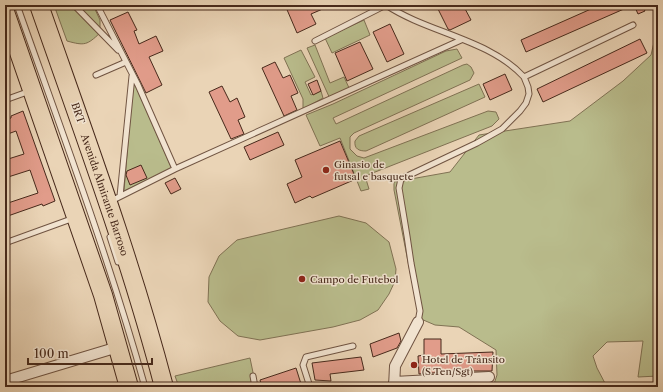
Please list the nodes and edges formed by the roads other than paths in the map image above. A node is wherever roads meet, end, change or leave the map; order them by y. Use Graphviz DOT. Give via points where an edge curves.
graph roads {
  1 [pos="17,5"];
  2 [pos="39,5"];
  3 [pos="74,5"];
  4 [pos="97,5"];
  5 [pos="386,5"];
  6 [pos="5,12"];
  7 [pos="633,25"];
  8 [pos="461,40"];
  9 [pos="315,41"];
  10 [pos="10,44"];
  11 [pos="122,53"];
  12 [pos="126,62"];
  13 [pos="132,74"];
  14 [pos="96,75"];
  15 [pos="524,77"];
  16 [pos="33,90"];
  17 [pos="5,100"];
  18 [pos="175,169"];
  19 [pos="114,199"];
  20 [pos="76,217"];
  21 [pos="109,234"];
  22 [pos="5,243"];
  23 [pos="120,270"];
  24 [pos="418,322"];
  25 [pos="353,346"];
  26 [pos="118,347"];
  27 [pos="253,376"];
  28 [pos="489,377"];
  29 [pos="5,381"];
  30 [pos="394,385"];
  31 [pos="129,387"];
  32 [pos="145,387"];
  33 [pos="164,387"];
  34 [pos="255,387"];
  35 [pos="310,387"];
  1 -- 32 [label="lane" via="89,207"];
  2 -- 19 [label="highway, Avenida Almirante Barroso"];
  3 -- 11 [label="lane"];
  4 -- 11 [label="lane"];
  5 -- 8 [label="lane"];
  5 -- 9 [label="lane"];
  6 -- 10 [label="highway"];
  7 -- 15 [label="lane"];
  8 -- 15 [label="lane" via="491,51 516,68"];
  8 -- 18 [label="lane"];
  10 -- 16 [label="highway"];
  11 -- 12 [label="lane"];
  12 -- 13 [label="lane"];
  12 -- 14 [label="lane"];
  13 -- 18 [label="lane"];
  13 -- 19 [label="lane"];
  15 -- 24 [label="lane" via="529,94 526,103 502,129 401,178 398,188 420,311"];
  16 -- 17 [label="lane"];
  16 -- 20 [label="highway"];
  18 -- 19 [label="lane"];
  19 -- 33 [label="highway, Avenida Almirante Barroso"];
  20 -- 22 [label="lane"];
  20 -- 26 [label="highway"];
  21 -- 23 [label="lane"];
  24 -- 30 [label="street" via="395,366"];
  25 -- 35 [label="lane" via="306,358 303,365"];
  26 -- 29 [label="street"];
  26 -- 31 [label="highway"];
  27 -- 34 [label="lane"];
  28 -- 30 [label="street"];
}
